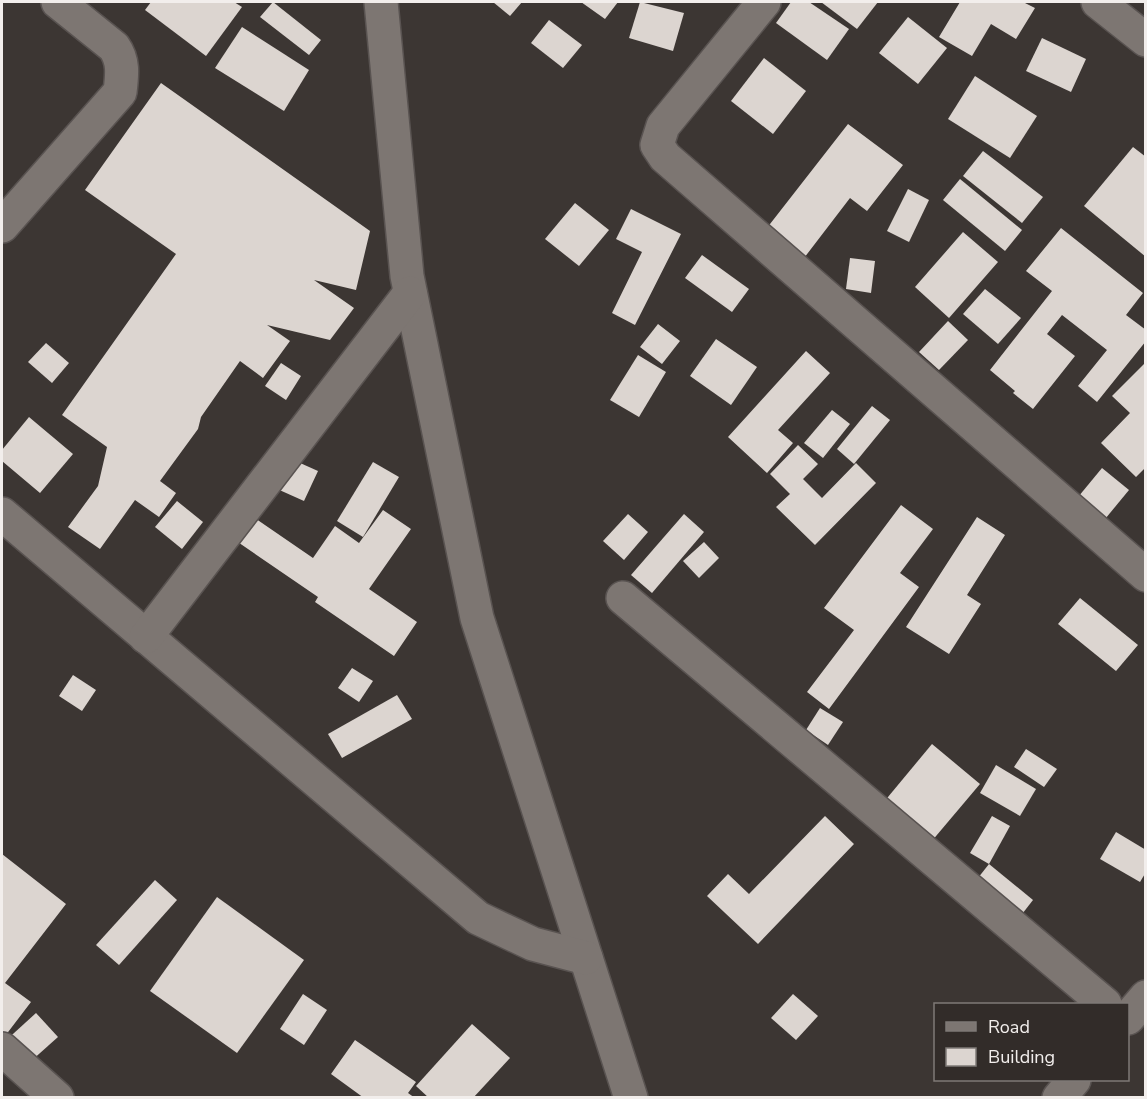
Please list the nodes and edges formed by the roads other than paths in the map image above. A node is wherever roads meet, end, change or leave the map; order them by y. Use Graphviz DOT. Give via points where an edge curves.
graph roads {
  1 [pos="58,2"];
  2 [pos="381,2"];
  3 [pos="764,2"];
  4 [pos="1098,2"];
  5 [pos="1146,40"];
  6 [pos="2,226"];
  7 [pos="410,293"];
  8 [pos="2,514"];
  9 [pos="1146,575"];
  10 [pos="623,598"];
  11 [pos="146,637"];
  12 [pos="586,958"];
  13 [pos="1146,997"];
  14 [pos="1102,1003"];
  15 [pos="1129,1017"];
  16 [pos="2,1049"];
  17 [pos="1073,1081"];
  18 [pos="57,1098"];
  19 [pos="631,1098"];
  20 [pos="1059,1098"];
  1 -- 6 [label="street" via="114,47 122,67 120,92"];
  2 -- 7 [label="street"];
  3 -- 9 [label="street" via="663,126 657,145 665,158"];
  4 -- 5 [label="street"];
  7 -- 11 [label="street"];
  7 -- 12 [label="street" via="477,618"];
  8 -- 11 [label="street"];
  10 -- 14 [label="street"];
  11 -- 12 [label="street" via="478,918 533,944"];
  12 -- 19 [label="street"];
  13 -- 15 [label="street"];
  16 -- 18 [label="street"];
  17 -- 20 [label="street"];
}
